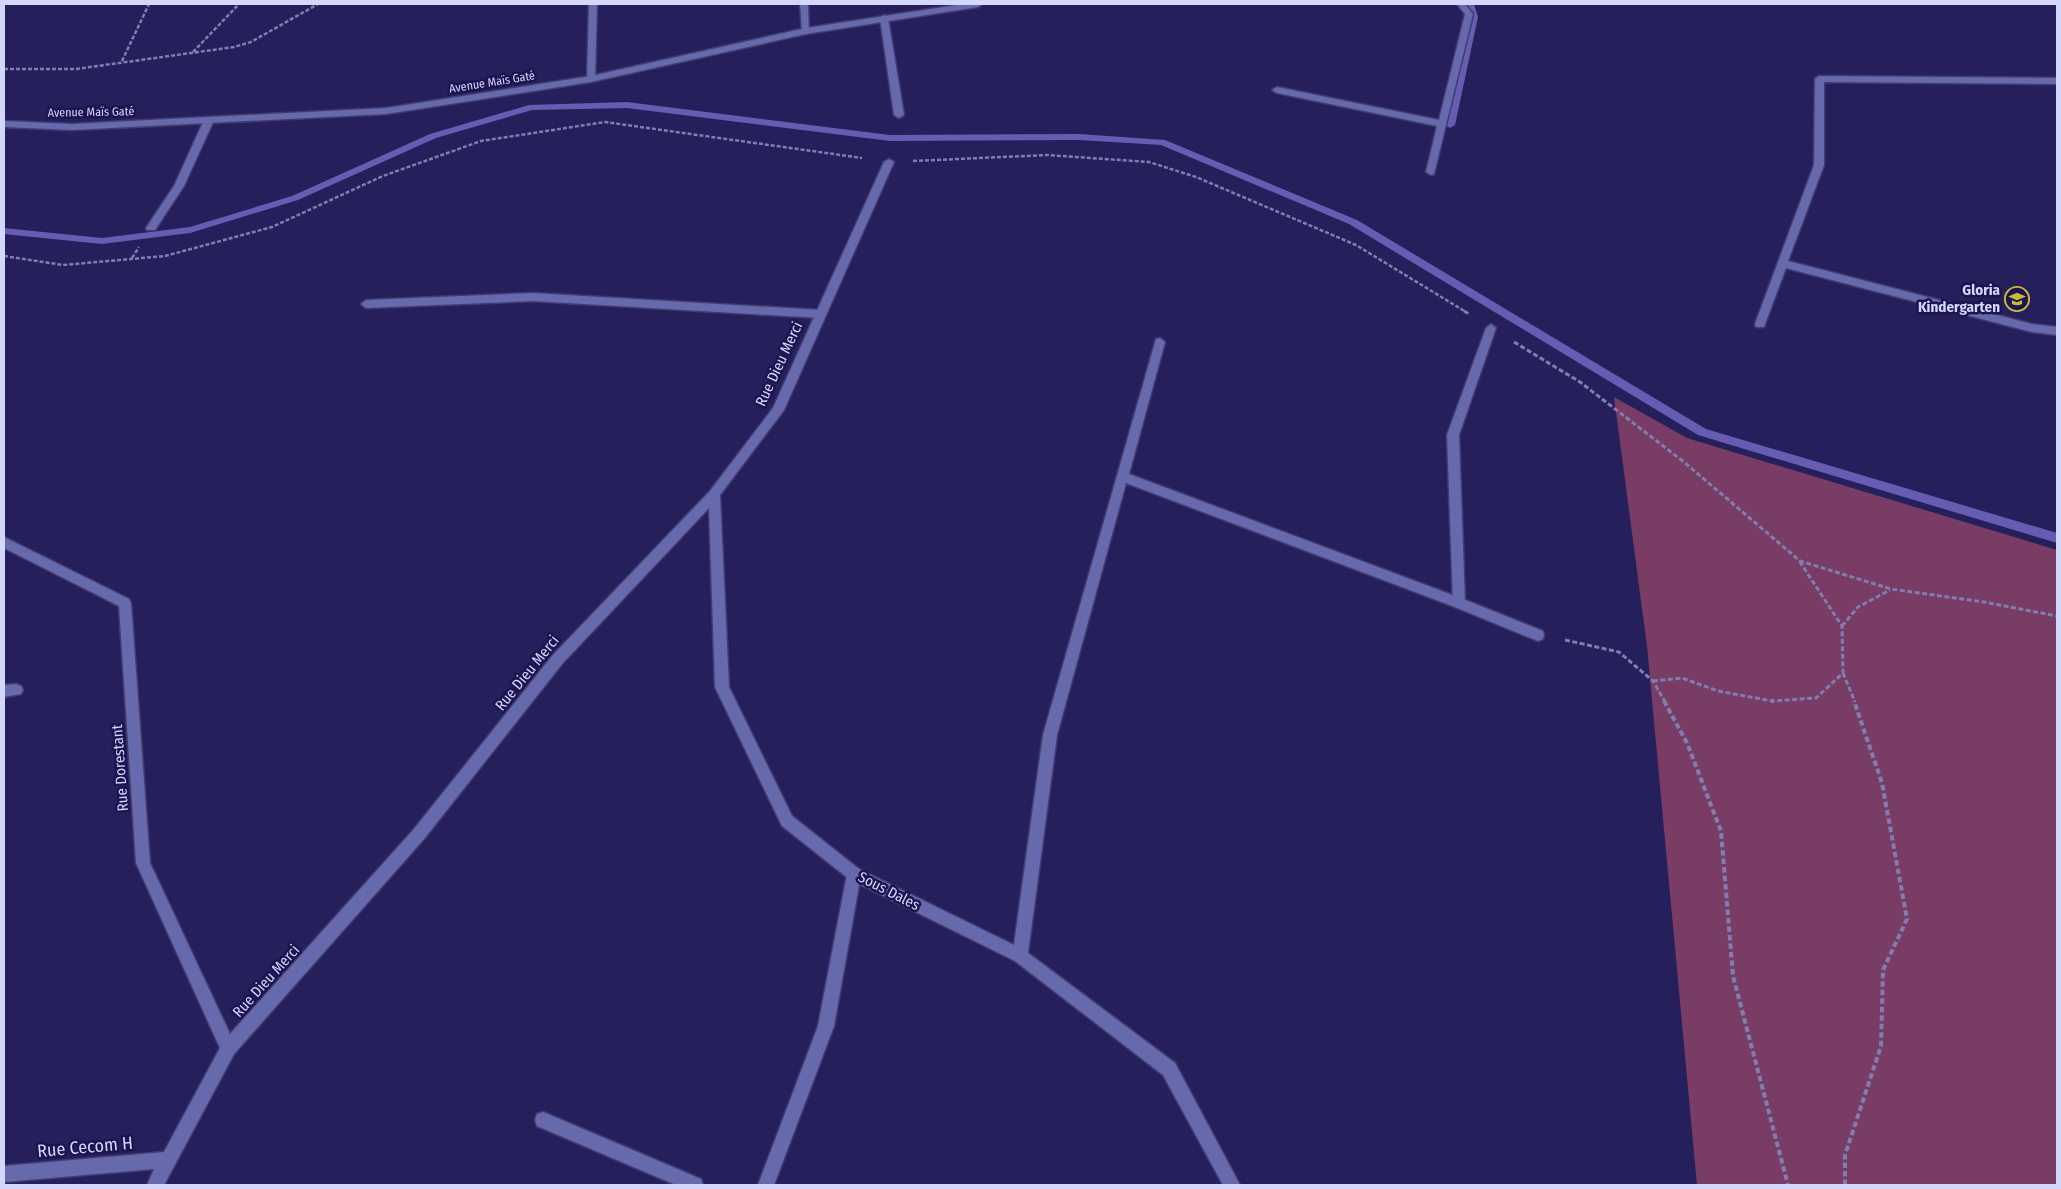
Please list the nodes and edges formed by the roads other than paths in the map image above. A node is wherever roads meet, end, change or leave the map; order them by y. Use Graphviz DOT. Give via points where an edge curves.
graph roads {
  1 [pos="593,4"];
  2 [pos="804,4"];
  3 [pos="978,4"];
  4 [pos="1461,4"];
  5 [pos="884,18"];
  6 [pos="806,31"];
  7 [pos="591,79"];
  8 [pos="2057,81"];
  9 [pos="1277,90"];
  10 [pos="899,116"];
  11 [pos="209,120"];
  12 [pos="4,124"];
  13 [pos="1442,124"];
  14 [pos="889,162"];
  15 [pos="1431,172"];
  16 [pos="151,228"];
  17 [pos="1781,263"];
  18 [pos="366,304"];
  19 [pos="821,314"];
  20 [pos="1760,324"];
  21 [pos="1492,328"];
  22 [pos="2057,331"];
  23 [pos="1160,342"];
  24 [pos="1124,477"];
  25 [pos="714,494"];
  26 [pos="4,542"];
  27 [pos="1459,602"];
  28 [pos="1538,635"];
  29 [pos="854,874"];
  30 [pos="1020,956"];
  31 [pos="228,1048"];
  32 [pos="543,1120"];
  33 [pos="169,1160"];
  34 [pos="4,1174"];
  35 [pos="155,1185"];
  36 [pos="694,1185"];
  37 [pos="766,1185"];
  38 [pos="1232,1185"];
  1 -- 7 [label="street"];
  2 -- 6 [label="street"];
  3 -- 5 [label="street, Avenue Maïs Gaté"];
  4 -- 13 [label="street" via="1469,14"];
  5 -- 6 [label="street, Avenue Maïs Gaté"];
  5 -- 10 [label="street"];
  6 -- 7 [label="street, Avenue Maïs Gaté"];
  7 -- 11 [label="street, Avenue Maïs Gaté" via="386,111"];
  8 -- 17 [label="street" via="1819,79 1819,165"];
  9 -- 13 [label="street"];
  11 -- 12 [label="street, Avenue Maïs Gaté" via="72,127"];
  11 -- 16 [label="street" via="179,186"];
  13 -- 15 [label="street"];
  14 -- 19 [label="street, Rue Dieu Merci"];
  17 -- 20 [label="street"];
  17 -- 22 [label="street" via="2032,328"];
  18 -- 19 [label="street" via="533,297"];
  19 -- 25 [label="street, Rue Dieu Merci" via="778,410"];
  21 -- 27 [label="street" via="1453,434"];
  23 -- 24 [label="street"];
  24 -- 27 [label="street"];
  24 -- 30 [label="street" via="1050,735"];
  25 -- 29 [label="street, Sous Dales" via="722,687 787,821"];
  25 -- 31 [label="street, Rue Dieu Merci" via="556,660 419,834"];
  26 -- 31 [label="street, Rue Dorestant" via="125,603 143,863"];
  27 -- 28 [label="street"];
  29 -- 30 [label="street, Sous Dales"];
  29 -- 37 [label="street" via="826,1026"];
  30 -- 38 [label="street, Sous Dales" via="1169,1069"];
  31 -- 33 [label="street, Rue Dieu Merci"];
  32 -- 36 [label="street"];
  33 -- 34 [label="street, Rue Cecom H"];
  33 -- 35 [label="street, Rue Dieu Merci"];
}
